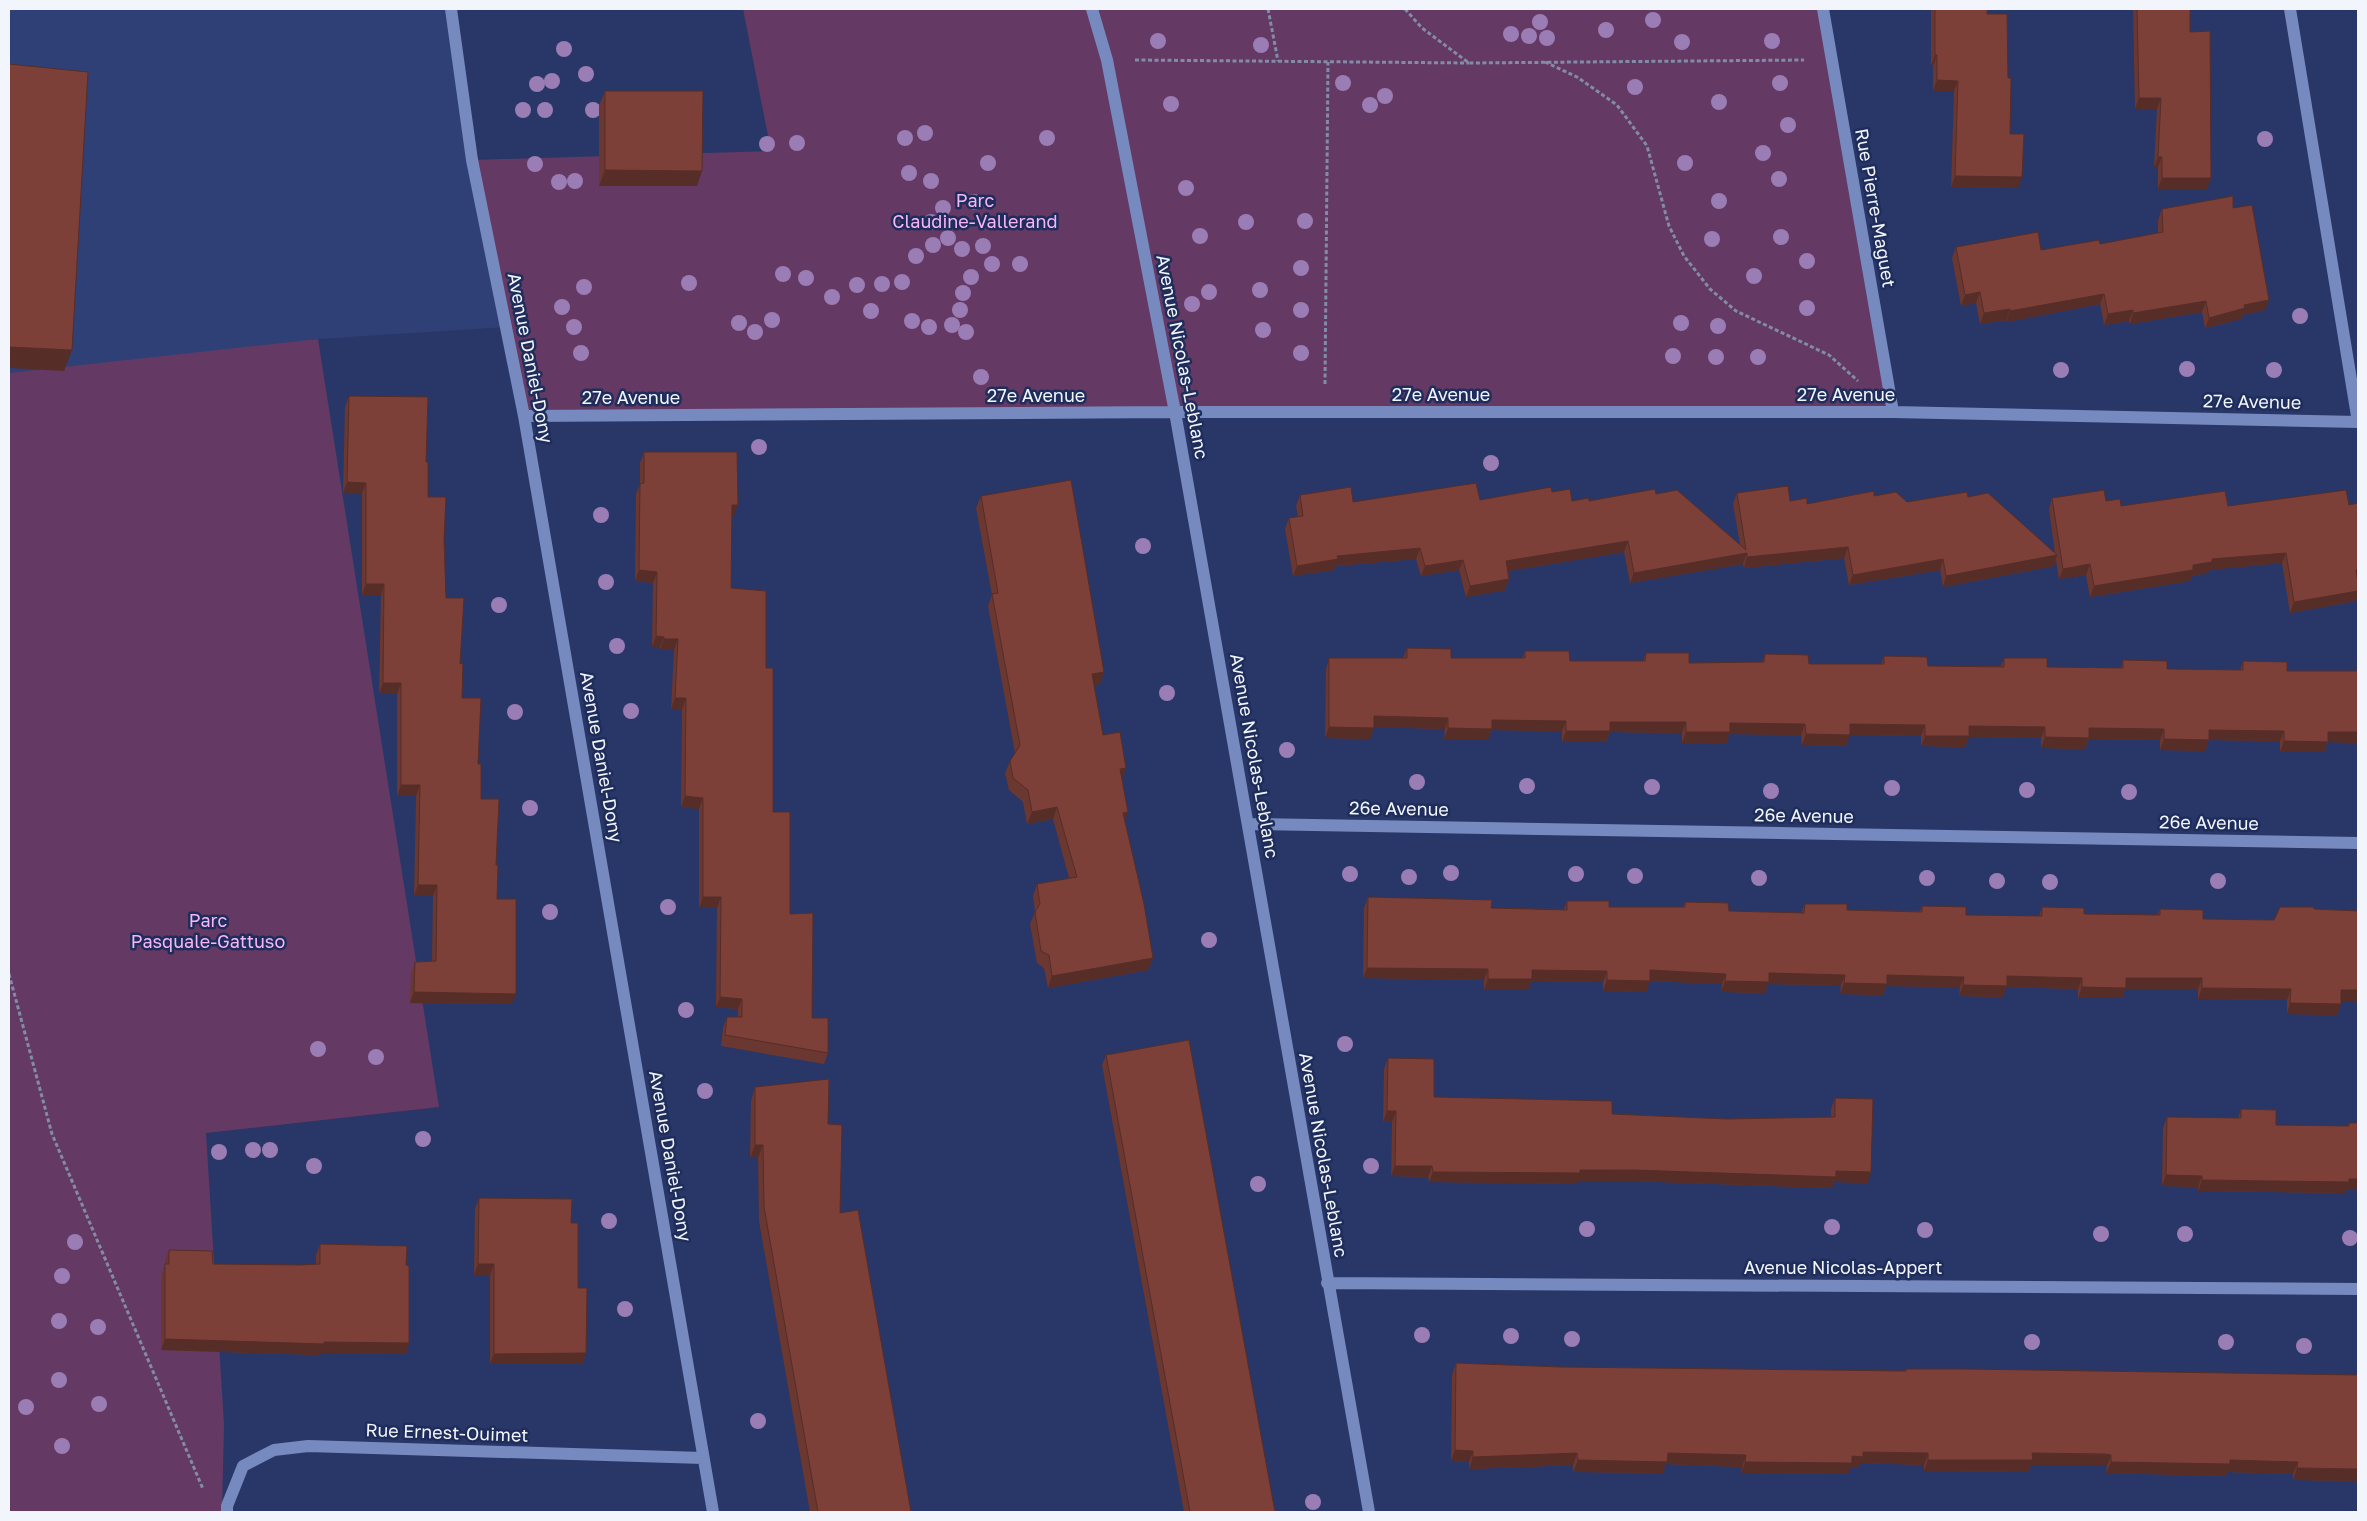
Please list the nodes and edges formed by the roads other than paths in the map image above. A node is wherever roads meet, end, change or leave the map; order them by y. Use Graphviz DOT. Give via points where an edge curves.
graph roads {
  1 [pos="451,9"];
  2 [pos="1092,9"];
  3 [pos="1823,9"];
  4 [pos="2290,9"];
  5 [pos="1175,412"];
  6 [pos="1894,412"];
  7 [pos="524,416"];
  8 [pos="2358,422"];
  9 [pos="1249,824"];
  10 [pos="2358,843"];
  11 [pos="1327,1283"];
  12 [pos="2358,1289"];
  13 [pos="703,1458"];
  14 [pos="228,1512"];
  15 [pos="713,1512"];
  16 [pos="1369,1512"];
  1 -- 7 [label="street, Avenue Daniel-Dony" via="472,160"];
  2 -- 5 [label="street, Avenue Nicolas-Leblanc" via="1107,60"];
  3 -- 6 [label="street, Rue Pierre-Maguet"];
  4 -- 8 [label="street"];
  5 -- 6 [label="street, 27e Avenue"];
  5 -- 7 [label="street, 27e Avenue"];
  5 -- 9 [label="street, Avenue Nicolas-Leblanc"];
  6 -- 8 [label="street, 27e Avenue"];
  7 -- 13 [label="street, Avenue Daniel-Dony"];
  9 -- 10 [label="street, 26e Avenue"];
  9 -- 11 [label="street, Avenue Nicolas-Leblanc"];
  11 -- 12 [label="street, Avenue Nicolas-Appert"];
  11 -- 16 [label="street, Avenue Nicolas-Leblanc"];
  13 -- 14 [label="street, Rue Ernest-Ouimet" via="308,1446 274,1450 243,1466 227,1506"];
  13 -- 15 [label="street, Avenue Daniel-Dony"];
}
